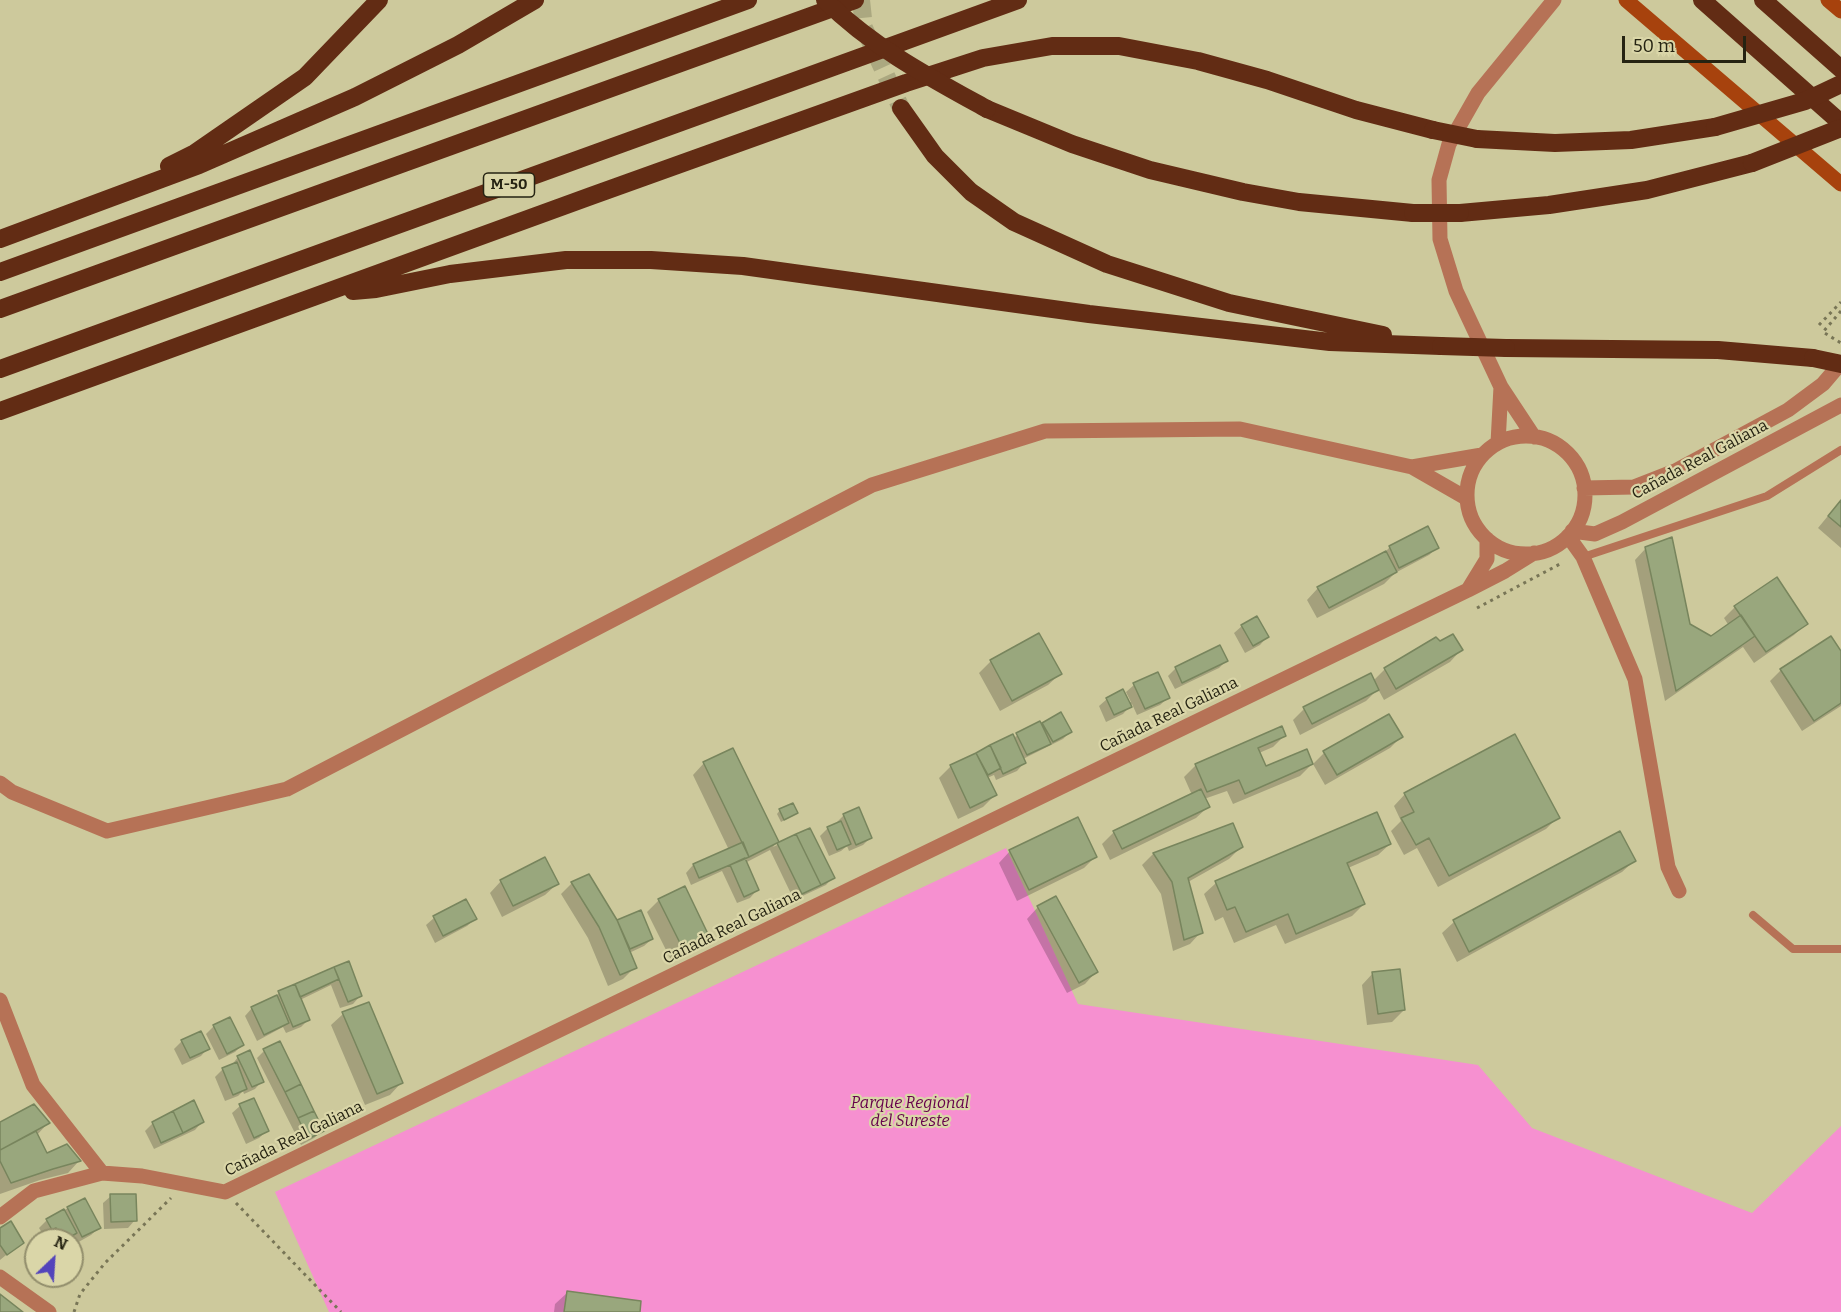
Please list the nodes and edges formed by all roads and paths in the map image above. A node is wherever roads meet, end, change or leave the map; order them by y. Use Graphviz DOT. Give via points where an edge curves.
graph roads {
  1 [pos="379,0"];
  2 [pos="535,0"];
  3 [pos="748,0"];
  4 [pos="825,0"];
  5 [pos="855,0"];
  6 [pos="1018,0"];
  7 [pos="1554,0"];
  8 [pos="1626,0"];
  9 [pos="1702,0"];
  10 [pos="1763,0"];
  11 [pos="1828,0"];
  12 [pos="1841,11"];
  13 [pos="1841,69"];
  14 [pos="1841,84"];
  15 [pos="901,108"];
  16 [pos="1841,123"];
  17 [pos="1841,128"];
  18 [pos="1825,171"];
  19 [pos="1841,184"];
  20 [pos="1841,194"];
  21 [pos="97,202"];
  22 [pos="0,239"];
  23 [pos="0,272"];
  24 [pos="324,294"];
  25 [pos="1841,302"];
  26 [pos="0,309"];
  27 [pos="1841,311"];
  28 [pos="1819,325"];
  29 [pos="1841,343"];
  30 [pos="1441,346"];
  31 [pos="1841,363"];
  32 [pos="0,369"];
  33 [pos="1501,387"];
  34 [pos="1841,405"];
  35 [pos="0,411"];
  36 [pos="1534,437"];
  37 [pos="1498,442"];
  38 [pos="1841,450"];
  39 [pos="1482,455"];
  40 [pos="1412,467"];
  41 [pos="1584,488"];
  42 [pos="1466,498"];
  43 [pos="1570,534"];
  44 [pos="1487,539"];
  45 [pos="1534,553"];
  46 [pos="1583,557"];
  47 [pos="1560,564"];
  48 [pos="1468,590"];
  49 [pos="1477,608"];
  50 [pos="4,791"];
  51 [pos="1679,891"];
  52 [pos="1753,915"];
  53 [pos="1841,949"];
  54 [pos="0,1000"];
  55 [pos="102,1173"];
  56 [pos="185,1184"];
  57 [pos="225,1192"];
  58 [pos="0,1217"];
  59 [pos="0,1277"];
  60 [pos="49,1312"];
  61 [pos="74,1312"];
  62 [pos="341,1312"];
  1 -- 21 [label="highway" via="305,76 195,153"];
  2 -- 21 [label="highway" via="458,45 355,97 200,165"];
  3 -- 23 [label="highway"];
  4 -- 17 [label="highway, bridge" via="877,45 987,109 1150,170 1299,202 1413,213 1549,205 1647,190 1752,163"];
  5 -- 26 [label="highway"];
  6 -- 32 [label="highway, M-50"];
  7 -- 33 [label="street" via="1478,93 1449,144 1439,180 1440,238 1456,291"];
  8 -- 18 [label="main road"];
  9 -- 16 [label="highway"];
  10 -- 13 [label="highway"];
  11 -- 12 [label="main road"];
  14 -- 24 [label="highway, bridge" via="1804,101 1715,127 1631,140 1555,143 1477,139 1433,130 1356,110 1267,80 1119,46 1052,46 983,58 906,83"];
  15 -- 30 [label="highway" via="935,156 971,192 1014,222 1107,264 1229,303"];
  18 -- 19 [label="main road"];
  18 -- 20 [label="street"];
  21 -- 22 [label="highway"];
  24 -- 30 [label="highway" via="376,289 450,273 566,260 651,260 743,266 1089,314 1330,342"];
  24 -- 35 [label="highway"];
  25 -- 28 [label="path"];
  27 -- 29 [label="path" via="1823,332"];
  30 -- 31 [label="highway, bridge" via="1718,350"];
  31 -- 41 [label="street, Cañada Real Galiana" via="1823,384 1788,410 1675,471 1634,487"];
  33 -- 36 [label="street"];
  33 -- 37 [label="street"];
  34 -- 43 [label="street, Cañada Real Galiana" via="1622,522 1595,534"];
  36 -- 37 [label="street" via="1516,436"];
  36 -- 41 [label="street" via="1562,448 1573,459"];
  37 -- 39 [label="street"];
  38 -- 46 [label="lane" via="1767,496"];
  39 -- 40 [label="street"];
  39 -- 42 [label="street" via="1470,475"];
  40 -- 42 [label="street"];
  40 -- 50 [label="street" via="1240,429 1045,431 872,485 287,789 107,831"];
  41 -- 43 [label="street" via="1580,518"];
  42 -- 44 [label="street" via="1473,521"];
  43 -- 45 [label="street"];
  43 -- 46 [label="street"];
  44 -- 45 [label="street" via="1517,553"];
  44 -- 48 [label="street" via="1487,559"];
  45 -- 48 [label="street, Cañada Real Galiana"];
  46 -- 51 [label="street" via="1635,679 1668,867"];
  47 -- 49 [label="path"];
  48 -- 57 [label="street, Cañada Real Galiana"];
  52 -- 53 [label="lane" via="1793,950"];
  54 -- 55 [label="street" via="33,1085"];
  55 -- 56 [label="street, Cañada Real Galiana"];
  55 -- 58 [label="street, Cañada Real Galiana" via="34,1191"];
  56 -- 57 [label="street, Cañada Real Galiana"];
  56 -- 61 [label="path" via="105,1263 80,1294"];
  57 -- 62 [label="path"];
  59 -- 60 [label="street"];
}
